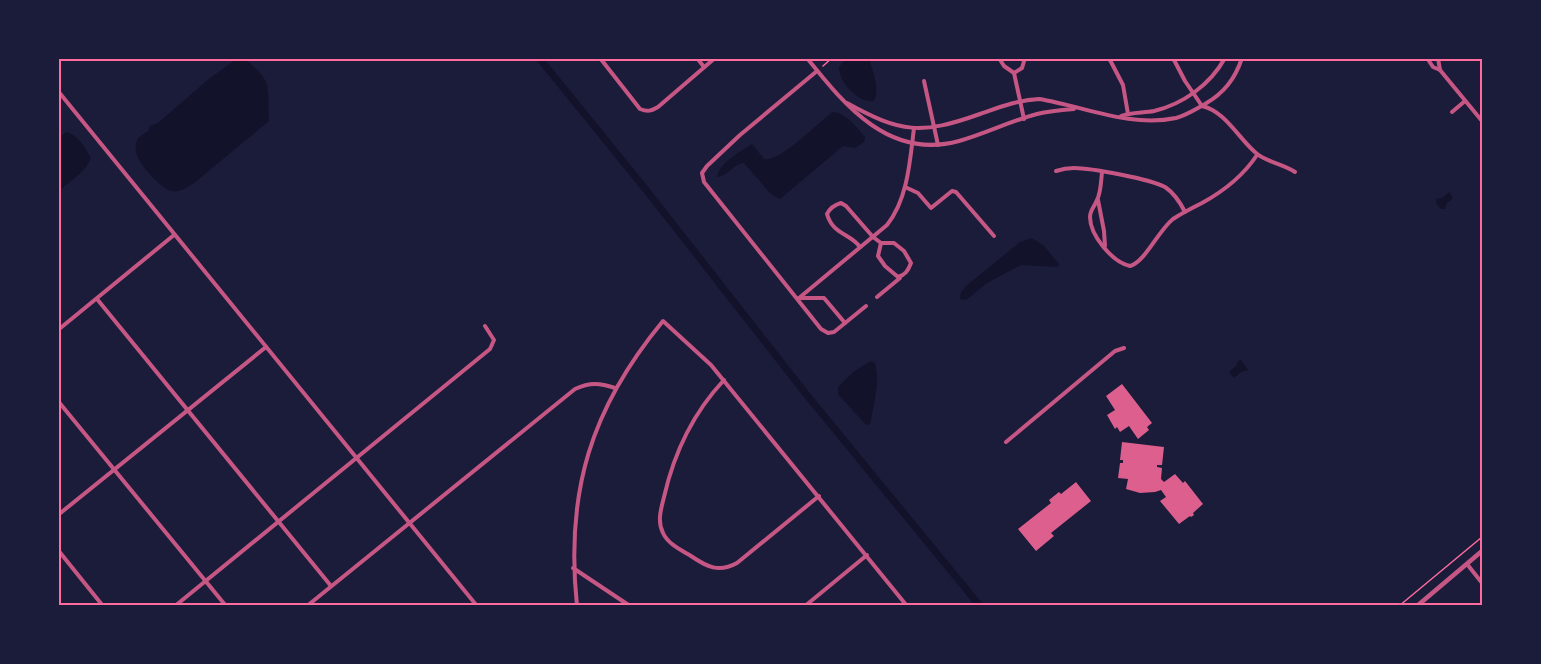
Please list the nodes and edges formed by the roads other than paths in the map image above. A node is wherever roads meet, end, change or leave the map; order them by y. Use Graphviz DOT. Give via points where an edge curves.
graph roads {
  1 [pos="600,58"];
  2 [pos="697,58"];
  3 [pos="715,58"];
  4 [pos="807,58"];
  5 [pos="999,58"];
  6 [pos="1024,58"];
  7 [pos="1109,58"];
  8 [pos="1173,58"];
  9 [pos="1225,58"];
  10 [pos="1242,58"];
  11 [pos="1427,58"];
  12 [pos="1438,58"];
  13 [pos="704,67"];
  14 [pos="1440,70"];
  15 [pos="817,71"];
  16 [pos="1014,73"];
  17 [pos="924,81"];
  18 [pos="58,91"];
  19 [pos="1194,93"];
  20 [pos="1020,101"];
  21 [pos="1466,101"];
  22 [pos="847,103"];
  23 [pos="1202,106"];
  24 [pos="1078,109"];
  25 [pos="1452,112"];
  26 [pos="1128,113"];
  27 [pos="1120,116"];
  28 [pos="1024,119"];
  29 [pos="1482,119"];
  30 [pos="1134,120"];
  31 [pos="935,127"];
  32 [pos="914,128"];
  33 [pos="912,144"];
  34 [pos="938,145"];
  35 [pos="1257,155"];
  36 [pos="1056,171"];
  37 [pos="1295,171"];
  38 [pos="1102,172"];
  39 [pos="905,187"];
  40 [pos="1098,199"];
  41 [pos="1185,212"];
  42 [pos="174,235"];
  43 [pos="994,236"];
  44 [pos="873,237"];
  45 [pos="881,243"];
  46 [pos="1105,246"];
  47 [pos="860,247"];
  48 [pos="903,276"];
  49 [pos="877,297"];
  50 [pos="799,298"];
  51 [pos="97,299"];
  52 [pos="866,306"];
  53 [pos="845,323"];
  54 [pos="485,326"];
  55 [pos="58,330"];
  56 [pos="266,347"];
  57 [pos="1124,348"];
  58 [pos="724,380"];
  59 [pos="615,388"];
  60 [pos="58,401"];
  61 [pos="188,410"];
  62 [pos="1006,442"];
  63 [pos="356,458"];
  64 [pos="115,470"];
  65 [pos="819,496"];
  66 [pos="58,515"];
  67 [pos="279,522"];
  68 [pos="410,524"];
  69 [pos="58,550"];
  70 [pos="1482,551"];
  71 [pos="867,555"];
  72 [pos="1467,564"];
  73 [pos="573,568"];
  74 [pos="206,581"];
  75 [pos="1482,583"];
  76 [pos="331,586"];
  77 [pos="104,606"];
  78 [pos="176,606"];
  79 [pos="226,606"];
  80 [pos="308,606"];
  81 [pos="477,606"];
  82 [pos="577,606"];
  83 [pos="630,606"];
  84 [pos="805,606"];
  85 [pos="908,606"];
  86 [pos="1416,606"];
  1 -- 13 [label="street" via="645,111 658,107"];
  2 -- 13 [label="street"];
  3 -- 13 [label="street"];
  4 -- 15 [label="street"];
  5 -- 16 [label="street"];
  6 -- 16 [label="street" via="1022,68"];
  7 -- 26 [label="street" via="1125,90"];
  8 -- 19 [label="street"];
  9 -- 19 [label="street"];
  10 -- 23 [label="street" via="1228,87"];
  11 -- 14 [label="street" via="1432,67"];
  12 -- 14 [label="street"];
  14 -- 21 [label="street"];
  15 -- 22 [label="street"];
  15 -- 50 [label="street" via="740,135 702,173 704,182"];
  16 -- 20 [label="street"];
  17 -- 31 [label="street"];
  18 -- 42 [label="street"];
  19 -- 23 [label="street"];
  19 -- 26 [label="street" via="1166,107"];
  20 -- 24 [label="street" via="1039,99"];
  20 -- 28 [label="street"];
  20 -- 31 [label="street"];
  21 -- 25 [label="street"];
  21 -- 29 [label="street"];
  22 -- 32 [label="street" via="888,123"];
  22 -- 33 [label="street" via="871,126"];
  23 -- 30 [label="street" via="1176,118"];
  23 -- 35 [label="street" via="1222,117"];
  24 -- 27 [label="street"];
  24 -- 28 [label="street"];
  26 -- 27 [label="street"];
  26 -- 30 [label="street"];
  27 -- 30 [label="street"];
  28 -- 34 [label="street"];
  31 -- 32 [label="street"];
  31 -- 34 [label="street"];
  32 -- 33 [label="street"];
  33 -- 34 [label="street"];
  33 -- 39 [label="street"];
  35 -- 37 [label="street"];
  35 -- 41 [label="street" via="1233,183"];
  36 -- 38 [label="street" via="1073,168"];
  38 -- 40 [label="street"];
  38 -- 41 [label="street" via="1160,185 1173,194"];
  39 -- 43 [label="street" via="918,193 931,208 956,192"];
  39 -- 44 [label="street" via="897,213"];
  40 -- 46 [label="street"];
  40 -- 46 [label="street" via="1090,217 1095,234"];
  41 -- 46 [label="street" via="1162,230 1135,265 1118,261"];
  42 -- 51 [label="street"];
  42 -- 56 [label="street"];
  44 -- 45 [label="street"];
  44 -- 47 [label="street"];
  44 -- 47 [label="street" via="846,206 841,203 829,210 833,226"];
  45 -- 48 [label="street" via="881,261 892,274"];
  45 -- 48 [label="street" via="894,243 909,258 911,264"];
  47 -- 50 [label="street"];
  48 -- 49 [label="street"];
  50 -- 53 [label="street" via="824,298"];
  50 -- 53 [label="street" via="828,333"];
  51 -- 55 [label="street"];
  51 -- 61 [label="street"];
  52 -- 53 [label="street"];
  54 -- 63 [label="street" via="495,340 490,349"];
  56 -- 61 [label="street"];
  56 -- 63 [label="street"];
  57 -- 62 [label="street" via="1115,351"];
  58 -- 59 [label="street" via="663,321"];
  58 -- 65 [label="street"];
  58 -- 65 [label="street" via="701,408 671,469 659,520 666,539 702,564 716,569 730,567"];
  59 -- 68 [label="street" via="590,383 575,389"];
  59 -- 73 [label="street" via="582,474"];
  60 -- 64 [label="street"];
  61 -- 64 [label="street"];
  61 -- 67 [label="street"];
  63 -- 67 [label="street"];
  63 -- 68 [label="street"];
  64 -- 66 [label="street"];
  64 -- 74 [label="street"];
  65 -- 71 [label="street"];
  67 -- 74 [label="street"];
  67 -- 76 [label="street"];
  68 -- 76 [label="street"];
  68 -- 81 [label="street"];
  69 -- 77 [label="street"];
  70 -- 72 [label="street"];
  71 -- 84 [label="street"];
  71 -- 85 [label="street"];
  72 -- 75 [label="street"];
  72 -- 86 [label="street"];
  73 -- 82 [label="street"];
  73 -- 83 [label="street"];
  74 -- 78 [label="street"];
  74 -- 79 [label="street"];
  76 -- 80 [label="street"];
}
